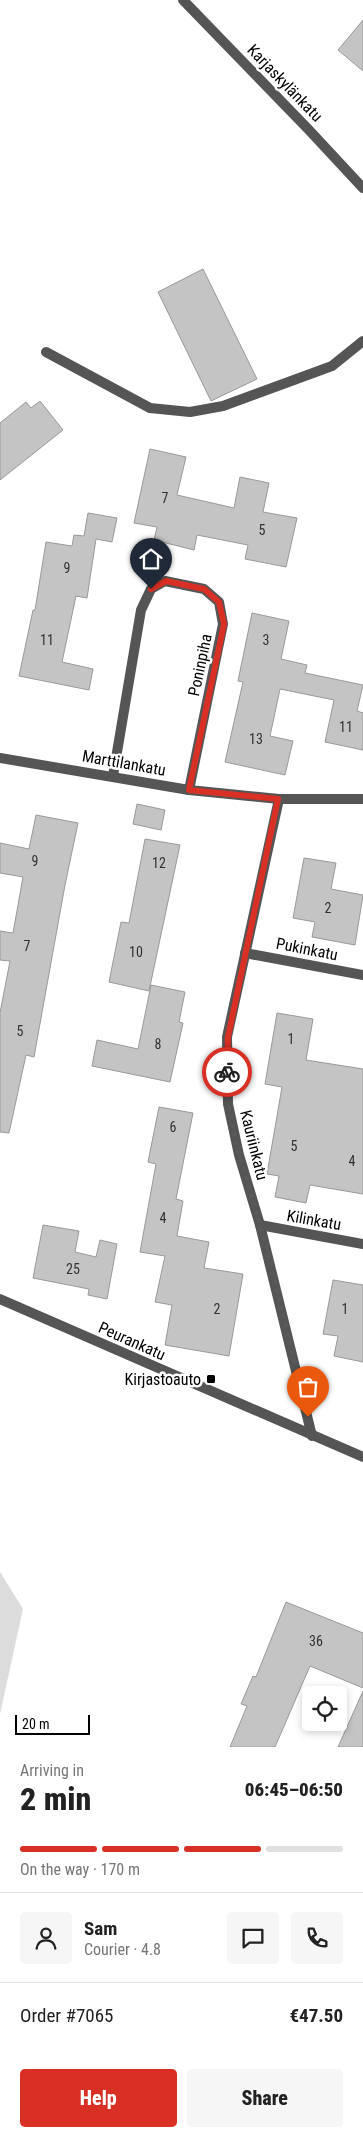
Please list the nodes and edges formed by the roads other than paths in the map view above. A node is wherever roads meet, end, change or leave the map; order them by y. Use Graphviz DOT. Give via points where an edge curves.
graph roads {
  1 [pos="184,0"];
  2 [pos="363,188"];
  3 [pos="363,341"];
  4 [pos="46,352"];
  5 [pos="0,758"];
  6 [pos="113,776"];
  7 [pos="189,790"];
  8 [pos="278,799"];
  9 [pos="363,799"];
  10 [pos="245,953"];
  11 [pos="363,975"];
  12 [pos="260,1225"];
  13 [pos="363,1244"];
  14 [pos="0,1299"];
  15 [pos="312,1436"];
  16 [pos="363,1457"];
  1 -- 2 [label="street, Karjaskylänkatu"];
  3 -- 4 [label="street" via="332,366 223,406 190,412 150,408"];
  5 -- 6 [label="street, Marttilankatu"];
  6 -- 7 [label="street, Marttilankatu"];
  6 -- 7 [label="street, Poninpiha" via="141,610 151,589 166,581 204,589 219,602 224,624"];
  7 -- 8 [label="street, Marttilankatu"];
  8 -- 9 [label="street, Marttilankatu"];
  8 -- 10 [label="street, Kauriinkatu"];
  10 -- 11 [label="street, Pukinkatu"];
  10 -- 12 [label="street, Kauriinkatu" via="228,1037 228,1104"];
  12 -- 13 [label="street, Kilinkatu"];
  12 -- 15 [label="street, Kauriinkatu"];
  14 -- 15 [label="street, Peurankatu"];
  15 -- 16 [label="street, Peurankatu"];
}
